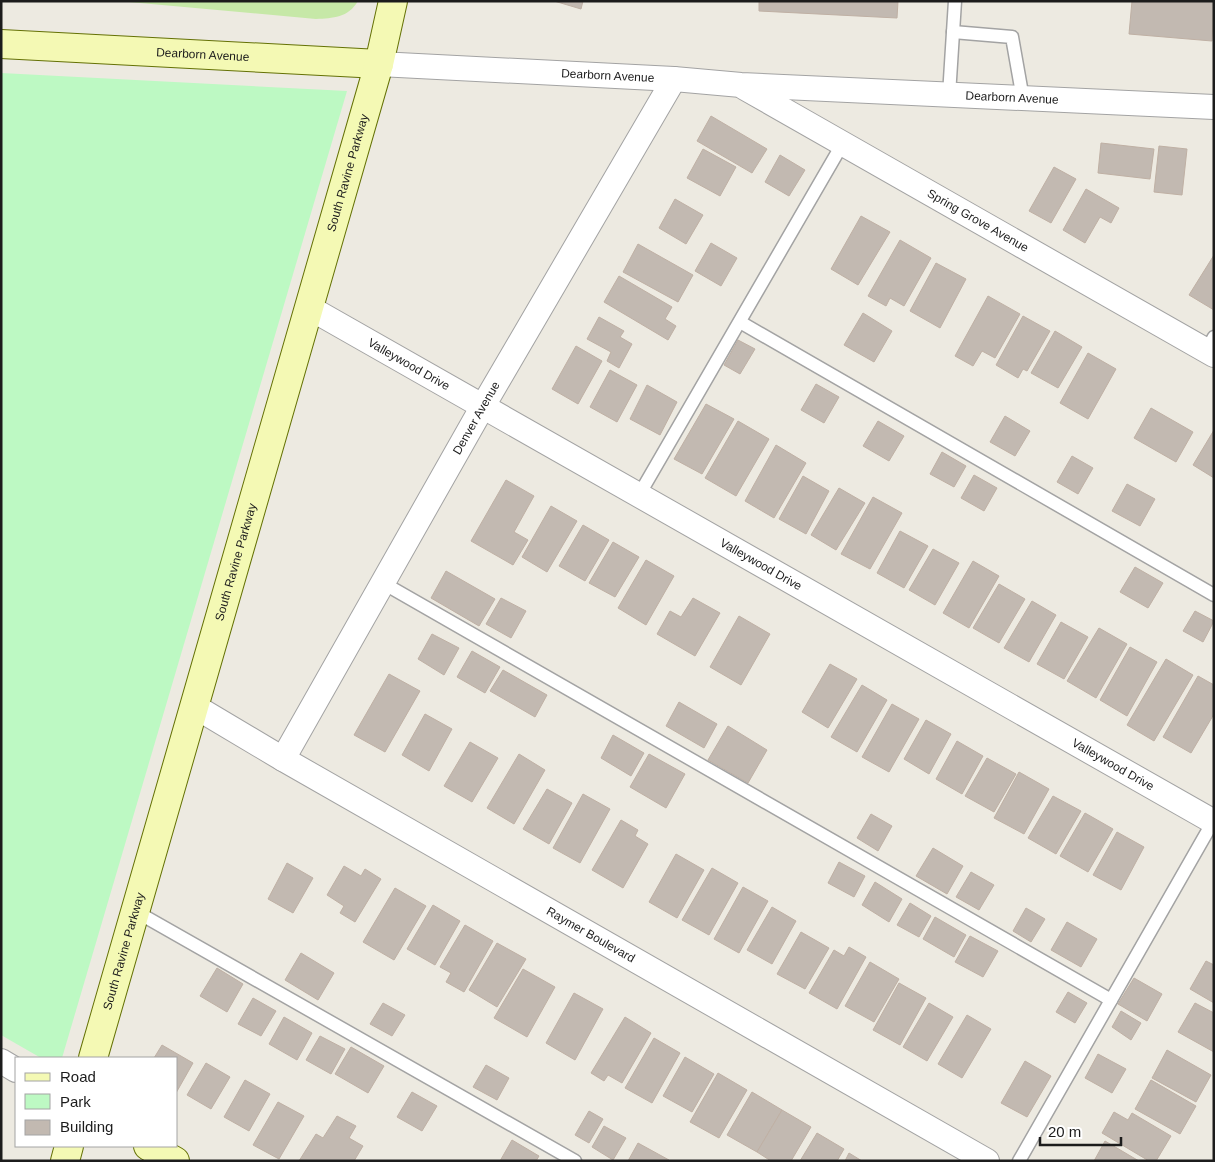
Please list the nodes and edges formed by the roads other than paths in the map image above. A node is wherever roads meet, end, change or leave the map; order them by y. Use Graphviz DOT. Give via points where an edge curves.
graph roads {
  1 [pos="393,1"];
  2 [pos="955,1"];
  3 [pos="953,32"];
  4 [pos="1,44"];
  5 [pos="379,64"];
  6 [pos="674,79"];
  7 [pos="741,86"];
  8 [pos="949,95"];
  9 [pos="1022,98"];
  10 [pos="1214,107"];
  11 [pos="843,143"];
  12 [pos="308,308"];
  13 [pos="740,322"];
  14 [pos="1211,348"];
  15 [pos="483,406"];
  16 [pos="639,495"];
  17 [pos="383,583"];
  18 [pos="1214,595"];
  19 [pos="194,706"];
  20 [pos="283,759"];
  21 [pos="1213,821"];
  22 [pos="135,911"];
  23 [pos="1111,1000"];
  24 [pos="92,1057"];
  25 [pos="1,1061"];
  26 [pos="15,1069"];
  27 [pos="69,1147"];
  28 [pos="150,1147"];
  29 [pos="66,1161"];
  30 [pos="175,1161"];
  31 [pos="575,1161"];
  32 [pos="986,1161"];
  33 [pos="1019,1161"];
  1 -- 5 [label="street, South Ravine Parkway"];
  2 -- 3 [label="lane"];
  3 -- 8 [label="lane"];
  3 -- 9 [label="lane" via="1012,36"];
  4 -- 5 [label="street, Dearborn Avenue"];
  5 -- 6 [label="street, Dearborn Avenue"];
  5 -- 12 [label="street, South Ravine Parkway"];
  6 -- 7 [label="street, Dearborn Avenue"];
  6 -- 15 [label="street, Denver Avenue"];
  7 -- 8 [label="street, Dearborn Avenue"];
  7 -- 11 [label="street, Spring Grove Avenue"];
  8 -- 9 [label="street, Dearborn Avenue"];
  9 -- 10 [label="street, Dearborn Avenue"];
  11 -- 13 [label="lane"];
  11 -- 14 [label="street, Spring Grove Avenue"];
  12 -- 15 [label="street, Valleywood Drive"];
  12 -- 19 [label="street, South Ravine Parkway"];
  13 -- 16 [label="lane"];
  13 -- 18 [label="lane"];
  15 -- 16 [label="street, Valleywood Drive"];
  15 -- 17 [label="street, Denver Avenue"];
  16 -- 21 [label="street, Valleywood Drive"];
  17 -- 20 [label="street, Denver Avenue"];
  17 -- 23 [label="lane"];
  19 -- 20 [label="street, Raymer Boulevard"];
  19 -- 22 [label="street, South Ravine Parkway"];
  20 -- 32 [label="street, Raymer Boulevard"];
  21 -- 23 [label="lane"];
  22 -- 24 [label="street, South Ravine Parkway"];
  22 -- 31 [label="lane"];
  23 -- 33 [label="lane"];
  25 -- 26 [label="street"];
  27 -- 29 [label="street"];
  28 -- 30 [label="street"];
}
